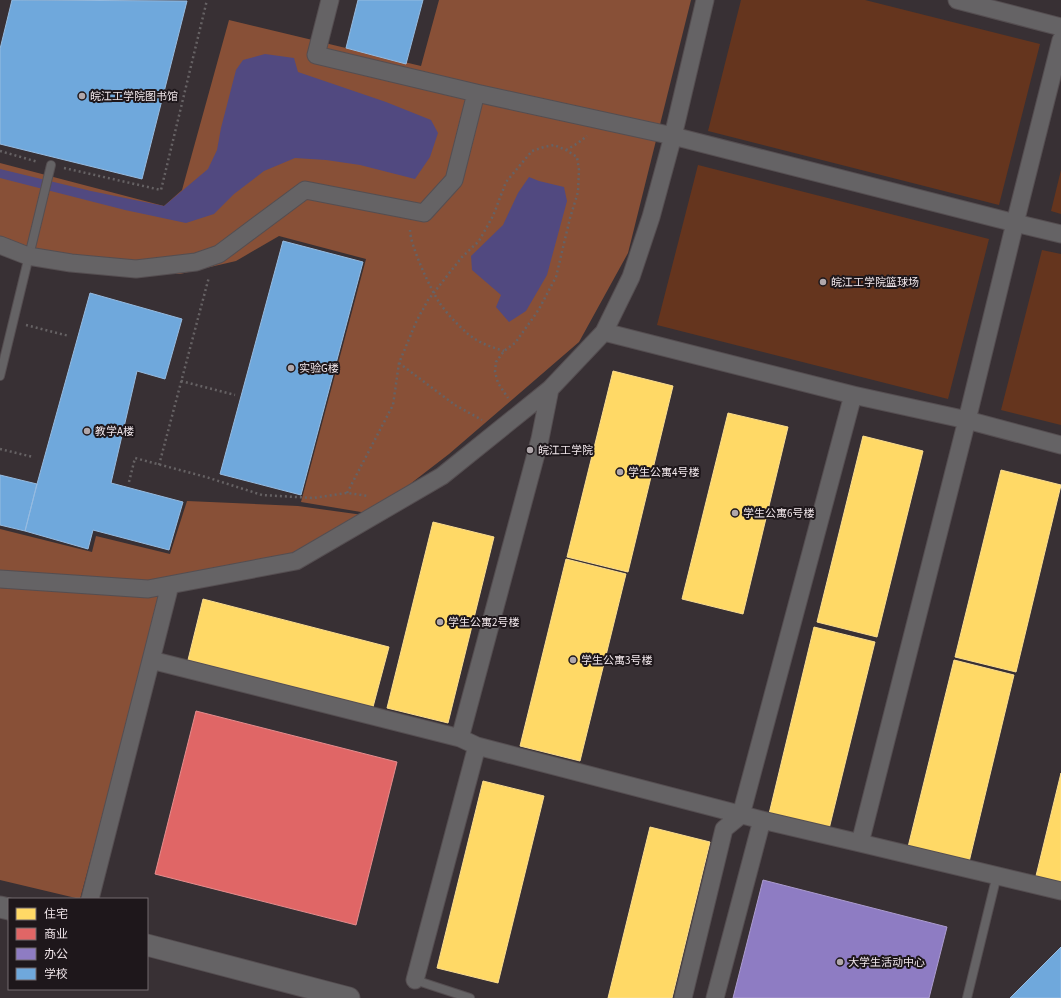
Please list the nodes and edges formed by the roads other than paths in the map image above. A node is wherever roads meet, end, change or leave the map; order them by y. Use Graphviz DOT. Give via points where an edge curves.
graph roads {
  1 [pos="330,0"];
  2 [pos="705,0"];
  3 [pos="957,0"];
  4 [pos="1061,27"];
  5 [pos="1061,40"];
  6 [pos="476,93"];
  7 [pos="673,136"];
  8 [pos="51,165"];
  9 [pos="1015,223"];
  10 [pos="1061,234"];
  11 [pos="0,245"];
  12 [pos="28,256"];
  13 [pos="604,332"];
  14 [pos="0,376"];
  15 [pos="550,390"];
  16 [pos="853,395"];
  17 [pos="967,420"];
  18 [pos="1061,445"];
  19 [pos="0,579"];
  20 [pos="170,585"];
  21 [pos="152,660"];
  22 [pos="460,738"];
  23 [pos="477,746"];
  24 [pos="741,815"];
  25 [pos="762,820"];
  26 [pos="860,843"];
  27 [pos="997,875"];
  28 [pos="1061,891"];
  29 [pos="90,898"];
  30 [pos="148,946"];
  31 [pos="415,980"];
  32 [pos="348,998"];
  33 [pos="470,998"];
  34 [pos="683,998"];
  35 [pos="715,998"];
  36 [pos="968,998"];
  1 -- 6 [label="street" via="316,55"];
  2 -- 7 [label="street"];
  3 -- 4 [label="street"];
  5 -- 9 [label="street"];
  6 -- 7 [label="street"];
  6 -- 12 [label="street" via="454,180 424,213 305,190 219,254 196,262 136,269"];
  7 -- 9 [label="street"];
  7 -- 13 [label="street" via="652,217 631,277"];
  8 -- 12 [label="lane"];
  9 -- 10 [label="street"];
  9 -- 17 [label="street"];
  11 -- 12 [label="street"];
  12 -- 14 [label="lane"];
  13 -- 15 [label="street"];
  13 -- 16 [label="street"];
  15 -- 20 [label="street" via="442,476 296,561"];
  15 -- 22 [label="street" via="540,439"];
  16 -- 17 [label="street"];
  16 -- 24 [label="street"];
  17 -- 18 [label="street"];
  17 -- 26 [label="street"];
  19 -- 20 [label="street" via="148,590"];
  20 -- 21 [label="street"];
  21 -- 22 [label="street"];
  21 -- 29 [label="street"];
  22 -- 23 [label="street"];
  23 -- 24 [label="street"];
  23 -- 31 [label="street"];
  24 -- 25 [label="street"];
  24 -- 34 [label="street" via="724,829"];
  25 -- 26 [label="street"];
  25 -- 35 [label="street"];
  26 -- 27 [label="street"];
  27 -- 28 [label="street"];
  27 -- 36 [label="lane"];
  30 -- 32 [label="street"];
  31 -- 33 [label="lane"];
}
